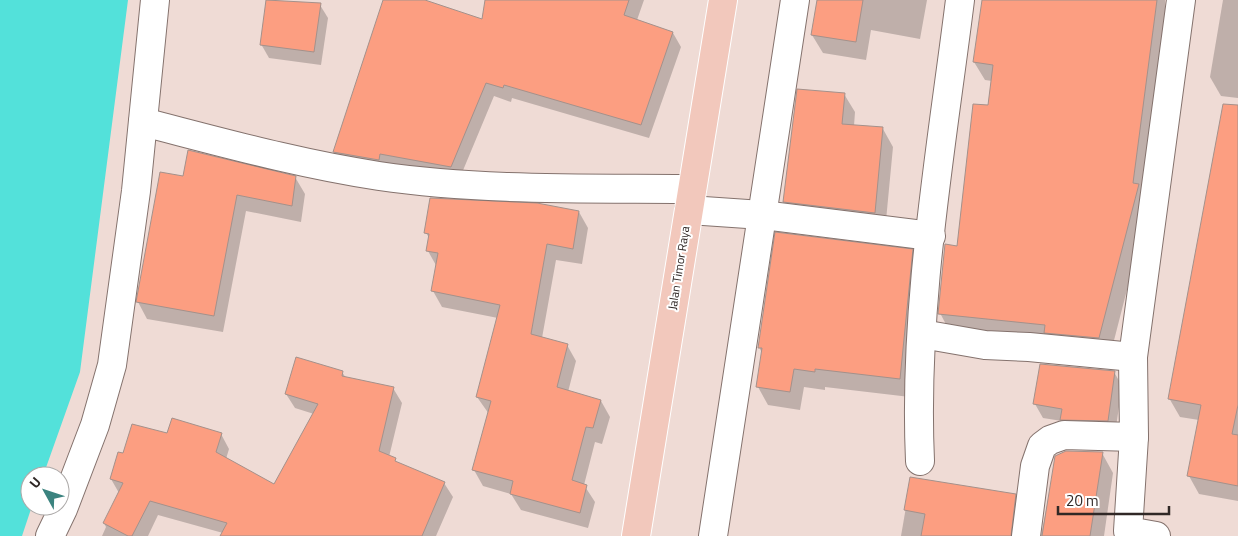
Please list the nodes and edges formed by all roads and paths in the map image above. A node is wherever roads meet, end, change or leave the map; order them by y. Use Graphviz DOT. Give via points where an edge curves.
graph roads {
  1 [pos="155,0"];
  2 [pos="723,0"];
  3 [pos="795,0"];
  4 [pos="960,0"];
  5 [pos="1181,0"];
  6 [pos="143,122"];
  7 [pos="690,200"];
  8 [pos="762,215"];
  9 [pos="931,236"];
  10 [pos="922,334"];
  11 [pos="1133,357"];
  12 [pos="1134,437"];
  13 [pos="920,461"];
  14 [pos="1128,533"];
  15 [pos="50,536"];
  16 [pos="636,536"];
  17 [pos="713,536"];
  18 [pos="1026,536"];
  19 [pos="1156,536"];
  1 -- 6 [label="street"];
  2 -- 7 [label="highway, Jalan Timor Raya"];
  3 -- 8 [label="street"];
  4 -- 9 [label="street"];
  5 -- 11 [label="street"];
  6 -- 7 [label="street" via="267,153 380,176"];
  6 -- 15 [label="street" via="112,365 95,425"];
  7 -- 8 [label="street"];
  7 -- 16 [label="highway, Jalan Timor Raya"];
  8 -- 9 [label="street"];
  8 -- 17 [label="street"];
  9 -- 10 [label="street"];
  10 -- 11 [label="street" via="985,345"];
  10 -- 13 [label="street" via="918,423"];
  11 -- 12 [label="street"];
  12 -- 14 [label="street"];
  12 -- 18 [label="street" via="1064,435 1042,446"];
  14 -- 19 [label="street"];
}
